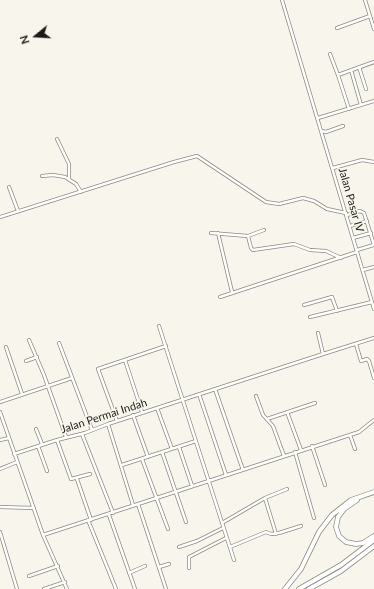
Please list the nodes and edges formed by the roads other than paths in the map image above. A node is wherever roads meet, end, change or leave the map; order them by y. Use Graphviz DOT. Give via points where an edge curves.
graph roads {
  1 [pos="282,0"];
  2 [pos="365,0"];
  3 [pos="370,16"];
  4 [pos="337,28"];
  5 [pos="374,29"];
  6 [pos="330,54"];
  7 [pos="374,62"];
  8 [pos="359,67"];
  9 [pos="351,70"];
  10 [pos="338,75"];
  11 [pos="366,89"];
  12 [pos="374,101"];
  13 [pos="361,105"];
  14 [pos="349,109"];
  15 [pos="318,118"];
  16 [pos="343,126"];
  17 [pos="322,131"];
  18 [pos="57,139"];
  19 [pos="374,162"];
  20 [pos="333,168"];
  21 [pos="42,176"];
  22 [pos="69,179"];
  23 [pos="8,187"];
  24 [pos="81,192"];
  25 [pos="18,211"];
  26 [pos="346,214"];
  27 [pos="0,217"];
  28 [pos="367,221"];
  29 [pos="350,226"];
  30 [pos="264,230"];
  31 [pos="211,233"];
  32 [pos="218,233"];
  33 [pos="371,233"];
  34 [pos="248,236"];
  35 [pos="353,238"];
  36 [pos="374,245"];
  37 [pos="357,251"];
  38 [pos="341,258"];
  39 [pos="374,267"];
  40 [pos="363,270"];
  41 [pos="232,292"];
  42 [pos="220,296"];
  43 [pos="372,302"];
  44 [pos="304,305"];
  45 [pos="374,309"];
  46 [pos="337,311"];
  47 [pos="310,317"];
  48 [pos="159,326"];
  49 [pos="318,333"];
  50 [pos="374,338"];
  51 [pos="29,340"];
  52 [pos="59,343"];
  53 [pos="356,344"];
  54 [pos="166,346"];
  55 [pos="6,347"];
  56 [pos="323,354"];
  57 [pos="36,357"];
  58 [pos="125,360"];
  59 [pos="26,361"];
  60 [pos="72,378"];
  61 [pos="374,378"];
  62 [pos="47,385"];
  63 [pos="215,389"];
  64 [pos="22,394"];
  65 [pos="199,394"];
  66 [pos="256,396"];
  67 [pos="182,400"];
  68 [pos="0,402"];
  69 [pos="315,402"];
  70 [pos="157,408"];
  71 [pos="142,412"];
  72 [pos="287,412"];
  73 [pos="0,413"];
  74 [pos="133,415"];
  75 [pos="267,419"];
  76 [pos="374,420"];
  77 [pos="117,421"];
  78 [pos="108,424"];
  79 [pos="36,429"];
  80 [pos="92,430"];
  81 [pos="82,434"];
  82 [pos="350,435"];
  83 [pos="66,437"];
  84 [pos="9,438"];
  85 [pos="0,440"];
  86 [pos="56,440"];
  87 [pos="196,441"];
  88 [pos="42,444"];
  89 [pos="38,446"];
  90 [pos="312,446"];
  91 [pos="179,447"];
  92 [pos="172,449"];
  93 [pos="355,449"];
  94 [pos="301,450"];
  95 [pos="162,452"];
  96 [pos="295,452"];
  97 [pos="14,454"];
  98 [pos="284,456"];
  99 [pos="148,457"];
  100 [pos="142,459"];
  101 [pos="17,462"];
  102 [pos="122,465"];
  103 [pos="0,469"];
  104 [pos="243,470"];
  105 [pos="47,471"];
  106 [pos="90,474"];
  107 [pos="226,475"];
  108 [pos="77,479"];
  109 [pos="208,481"];
  110 [pos="325,485"];
  111 [pos="192,486"];
  112 [pos="287,489"];
  113 [pos="176,492"];
  114 [pos="374,493"];
  115 [pos="157,498"];
  116 [pos="265,498"];
  117 [pos="138,504"];
  118 [pos="133,505"];
  119 [pos="0,506"];
  120 [pos="34,508"];
  121 [pos="111,514"];
  122 [pos="314,518"];
  123 [pos="90,520"];
  124 [pos="186,522"];
  125 [pos="222,523"];
  126 [pos="301,526"];
  127 [pos="223,528"];
  128 [pos="168,530"];
  129 [pos="0,532"];
  130 [pos="276,534"];
  131 [pos="43,535"];
  132 [pos="374,536"];
  133 [pos="226,538"];
  134 [pos="374,540"];
  135 [pos="179,547"];
  136 [pos="230,547"];
  137 [pos="374,548"];
  138 [pos="234,560"];
  139 [pos="169,564"];
  140 [pos="58,566"];
  141 [pos="145,566"];
  142 [pos="159,567"];
  143 [pos="190,568"];
  144 [pos="129,573"];
  145 [pos="29,576"];
  146 [pos="65,582"];
  147 [pos="50,588"];
  148 [pos="18,589"];
  149 [pos="44,589"];
  150 [pos="67,589"];
  151 [pos="116,589"];
  152 [pos="135,589"];
  153 [pos="166,589"];
  154 [pos="285,589"];
  155 [pos="299,589"];
  156 [pos="309,589"];
  1 -- 15 [label="street, Jalan Pasar IV"];
  2 -- 3 [label="street"];
  3 -- 4 [label="street"];
  3 -- 5 [label="street"];
  6 -- 10 [label="street"];
  7 -- 8 [label="street"];
  8 -- 9 [label="street"];
  8 -- 11 [label="street"];
  9 -- 10 [label="street"];
  9 -- 13 [label="street"];
  10 -- 14 [label="street"];
  12 -- 13 [label="street"];
  13 -- 14 [label="street"];
  14 -- 15 [label="street"];
  15 -- 17 [label="street, Jalan Pasar IV"];
  16 -- 17 [label="street"];
  17 -- 20 [label="street, Jalan Pasar IV"];
  18 -- 22 [label="street" via="69,164"];
  19 -- 20 [label="street" via="362,160"];
  20 -- 26 [label="street, Jalan Pasar IV"];
  21 -- 22 [label="street" via="59,175"];
  22 -- 24 [label="street"];
  23 -- 25 [label="street"];
  24 -- 25 [label="street"];
  24 -- 26 [label="street" via="197,156 266,202 279,204 303,198"];
  25 -- 27 [label="street"];
  26 -- 28 [label="street" via="362,212"];
  26 -- 29 [label="street, Jalan Pasar IV"];
  28 -- 29 [label="street"];
  28 -- 33 [label="street"];
  29 -- 35 [label="street, Jalan Pasar IV"];
  30 -- 34 [label="street"];
  31 -- 32 [label="street"];
  32 -- 34 [label="street"];
  32 -- 41 [label="street"];
  33 -- 35 [label="street"];
  33 -- 36 [label="street"];
  34 -- 38 [label="street" via="253,250 294,244 310,250 326,251"];
  35 -- 37 [label="street, Jalan Pasar IV"];
  36 -- 37 [label="street"];
  37 -- 38 [label="street"];
  37 -- 40 [label="street, Jalan Pasar IV"];
  38 -- 41 [label="street"];
  39 -- 40 [label="street"];
  40 -- 43 [label="street, Jalan Pasar IV"];
  41 -- 42 [label="street"];
  43 -- 45 [label="street, Jalan Pasar IV"];
  43 -- 46 [label="street"];
  44 -- 46 [label="street" via="332,297"];
  46 -- 47 [label="street"];
  48 -- 54 [label="street"];
  49 -- 56 [label="street"];
  50 -- 53 [label="street, Jalan Permai Indah"];
  51 -- 57 [label="street"];
  52 -- 60 [label="street"];
  53 -- 56 [label="street, Jalan Permai Indah"];
  53 -- 61 [label="street" via="361,361 370,361"];
  54 -- 58 [label="street"];
  54 -- 67 [label="street"];
  55 -- 64 [label="street"];
  56 -- 63 [label="street, Jalan Permai Indah"];
  57 -- 59 [label="street"];
  57 -- 62 [label="street"];
  58 -- 71 [label="street"];
  58 -- 77 [label="street" via="98,370"];
  60 -- 62 [label="street"];
  60 -- 80 [label="street"];
  62 -- 64 [label="street"];
  62 -- 83 [label="street"];
  63 -- 65 [label="street, Jalan Permai Indah"];
  63 -- 104 [label="street"];
  64 -- 68 [label="street"];
  65 -- 67 [label="street, Jalan Permai Indah"];
  65 -- 107 [label="street"];
  66 -- 75 [label="street"];
  67 -- 70 [label="street, Jalan Permai Indah"];
  67 -- 87 [label="street"];
  69 -- 72 [label="street"];
  70 -- 71 [label="street, Jalan Permai Indah"];
  70 -- 92 [label="street"];
  71 -- 74 [label="street, Jalan Permai Indah"];
  72 -- 75 [label="street"];
  72 -- 94 [label="street"];
  73 -- 84 [label="street"];
  74 -- 77 [label="street, Jalan Permai Indah"];
  74 -- 99 [label="street"];
  75 -- 98 [label="street" via="273,426"];
  76 -- 82 [label="street" via="363,430"];
  77 -- 78 [label="street, Jalan Permai Indah"];
  78 -- 80 [label="street, Jalan Permai Indah"];
  78 -- 102 [label="street"];
  79 -- 88 [label="street"];
  80 -- 81 [label="street, Jalan Permai Indah"];
  81 -- 83 [label="street, Jalan Permai Indah"];
  81 -- 121 [label="street"];
  82 -- 90 [label="street"];
  82 -- 93 [label="street"];
  83 -- 86 [label="street, Jalan Permai Indah"];
  84 -- 85 [label="street"];
  84 -- 97 [label="street"];
  86 -- 88 [label="street, Jalan Permai Indah"];
  86 -- 108 [label="street" via="70,478"];
  87 -- 91 [label="street"];
  87 -- 109 [label="street"];
  88 -- 89 [label="street, Jalan Permai Indah"];
  89 -- 97 [label="street, Jalan Permai Indah"];
  89 -- 105 [label="street"];
  90 -- 94 [label="street"];
  90 -- 110 [label="street"];
  91 -- 92 [label="street"];
  91 -- 111 [label="street"];
  92 -- 95 [label="street"];
  94 -- 96 [label="street"];
  95 -- 99 [label="street"];
  95 -- 113 [label="street"];
  96 -- 98 [label="street"];
  96 -- 122 [label="street"];
  97 -- 101 [label="street"];
  98 -- 104 [label="street"];
  99 -- 100 [label="street"];
  100 -- 102 [label="street"];
  100 -- 115 [label="street"];
  101 -- 103 [label="street"];
  101 -- 120 [label="street"];
  102 -- 118 [label="street"];
  104 -- 107 [label="street"];
  106 -- 108 [label="street"];
  107 -- 109 [label="street"];
  108 -- 123 [label="street"];
  109 -- 111 [label="street"];
  109 -- 125 [label="street"];
  111 -- 113 [label="street"];
  112 -- 116 [label="street"];
  113 -- 115 [label="street"];
  113 -- 124 [label="street"];
  114 -- 132 [label="highway" via="354,501 344,509 338,517 336,527 339,536 350,544 363,543"];
  114 -- 154 [label="highway" via="351,500 332,515"];
  115 -- 117 [label="street"];
  115 -- 128 [label="street"];
  116 -- 125 [label="street"];
  116 -- 130 [label="street"];
  117 -- 118 [label="street"];
  117 -- 142 [label="street"];
  118 -- 121 [label="street"];
  119 -- 120 [label="street"];
  120 -- 131 [label="street"];
  121 -- 123 [label="street"];
  121 -- 144 [label="street"];
  123 -- 131 [label="street"];
  123 -- 151 [label="street"];
  125 -- 127 [label="street"];
  126 -- 130 [label="street"];
  127 -- 133 [label="street"];
  127 -- 135 [label="street"];
  129 -- 148 [label="street"];
  130 -- 136 [label="street" via="267,532"];
  131 -- 140 [label="street"];
  133 -- 136 [label="street"];
  133 -- 143 [label="street" via="189,557"];
  134 -- 155 [label="highway" via="340,565"];
  136 -- 138 [label="street"];
  137 -- 156 [label="highway"];
  139 -- 142 [label="street"];
  140 -- 145 [label="street"];
  140 -- 146 [label="street"];
  141 -- 144 [label="street"];
  142 -- 153 [label="street"];
  144 -- 152 [label="street"];
  146 -- 147 [label="street"];
  146 -- 150 [label="street"];
  147 -- 149 [label="street"];
}
